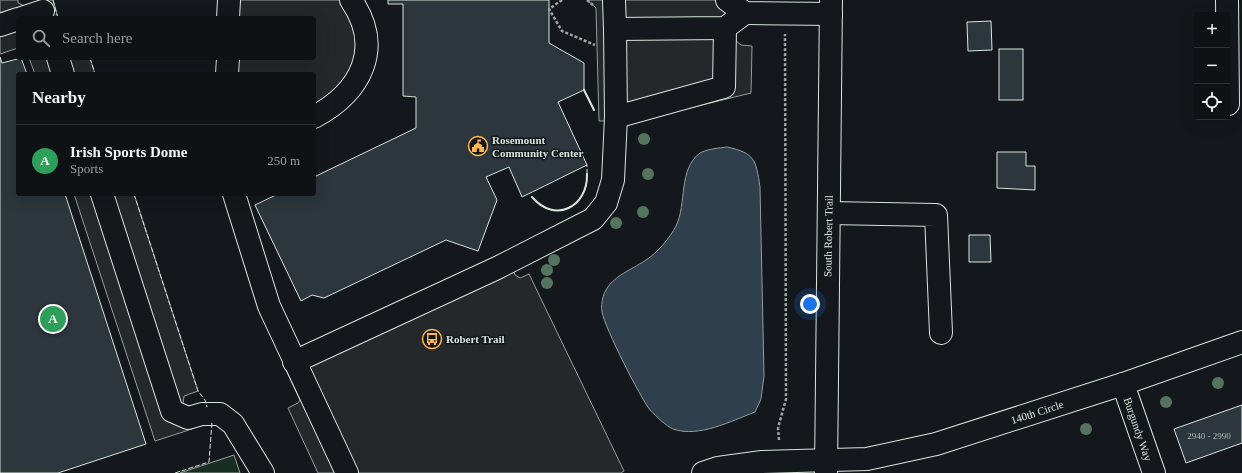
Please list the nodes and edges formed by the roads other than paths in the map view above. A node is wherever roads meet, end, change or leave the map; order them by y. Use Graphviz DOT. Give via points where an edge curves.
graph roads {
  1 [pos="229,0"];
  2 [pos="352,0"];
  3 [pos="614,0"];
  4 [pos="727,0"];
  5 [pos="1227,0"];
  6 [pos="831,7"];
  7 [pos="42,10"];
  8 [pos="745,13"];
  9 [pos="27,16"];
  10 [pos="228,16"];
  11 [pos="16,20"];
  12 [pos="0,25"];
  13 [pos="725,28"];
  14 [pos="615,29"];
  15 [pos="59,60"];
  16 [pos="228,60"];
  17 [pos="62,72"];
  18 [pos="227,72"];
  19 [pos="1228,84"];
  20 [pos="316,116"];
  21 [pos="616,117"];
  22 [pos="103,196"];
  23 [pos="235,196"];
  24 [pos="829,213"];
  25 [pos="940,333"];
  26 [pos="1242,342"];
  27 [pos="294,362"];
  28 [pos="1123,384"];
  29 [pos="826,467"];
  30 [pos="263,473"];
  31 [pos="347,473"];
  32 [pos="703,473"];
  33 [pos="1154,473"];
  1 -- 10 [label="street"];
  2 -- 20 [label="street" via="363,21 367,39 364,63 357,80 344,96"];
  3 -- 14 [label="street"];
  4 -- 8 [label="street"];
  5 -- 19 [label="street"];
  6 -- 8 [label="street" via="784,13"];
  6 -- 24 [label="street, South Robert Trail"];
  7 -- 9 [label="street"];
  8 -- 13 [label="street"];
  11 -- 12 [label="street"];
  13 -- 14 [label="street"];
  13 -- 21 [label="street" via="724,86"];
  14 -- 21 [label="street"];
  15 -- 17 [label="street"];
  16 -- 18 [label="street"];
  21 -- 27 [label="street" via="613,180 606,203 593,219 497,268"];
  22 -- 30 [label="street" via="172,411 188,418 202,414 220,414 233,424"];
  23 -- 27 [label="street" via="269,306"];
  24 -- 25 [label="street" via="936,215"];
  24 -- 29 [label="street, South Robert Trail"];
  26 -- 28 [label="street, 140th Circle"];
  27 -- 31 [label="street"];
  28 -- 29 [label="street, 140th Circle" via="936,444"];
  28 -- 33 [label="street, Burgundy Way"];
  29 -- 32 [label="street, 140th Circle" via="755,463 718,468"];
}
